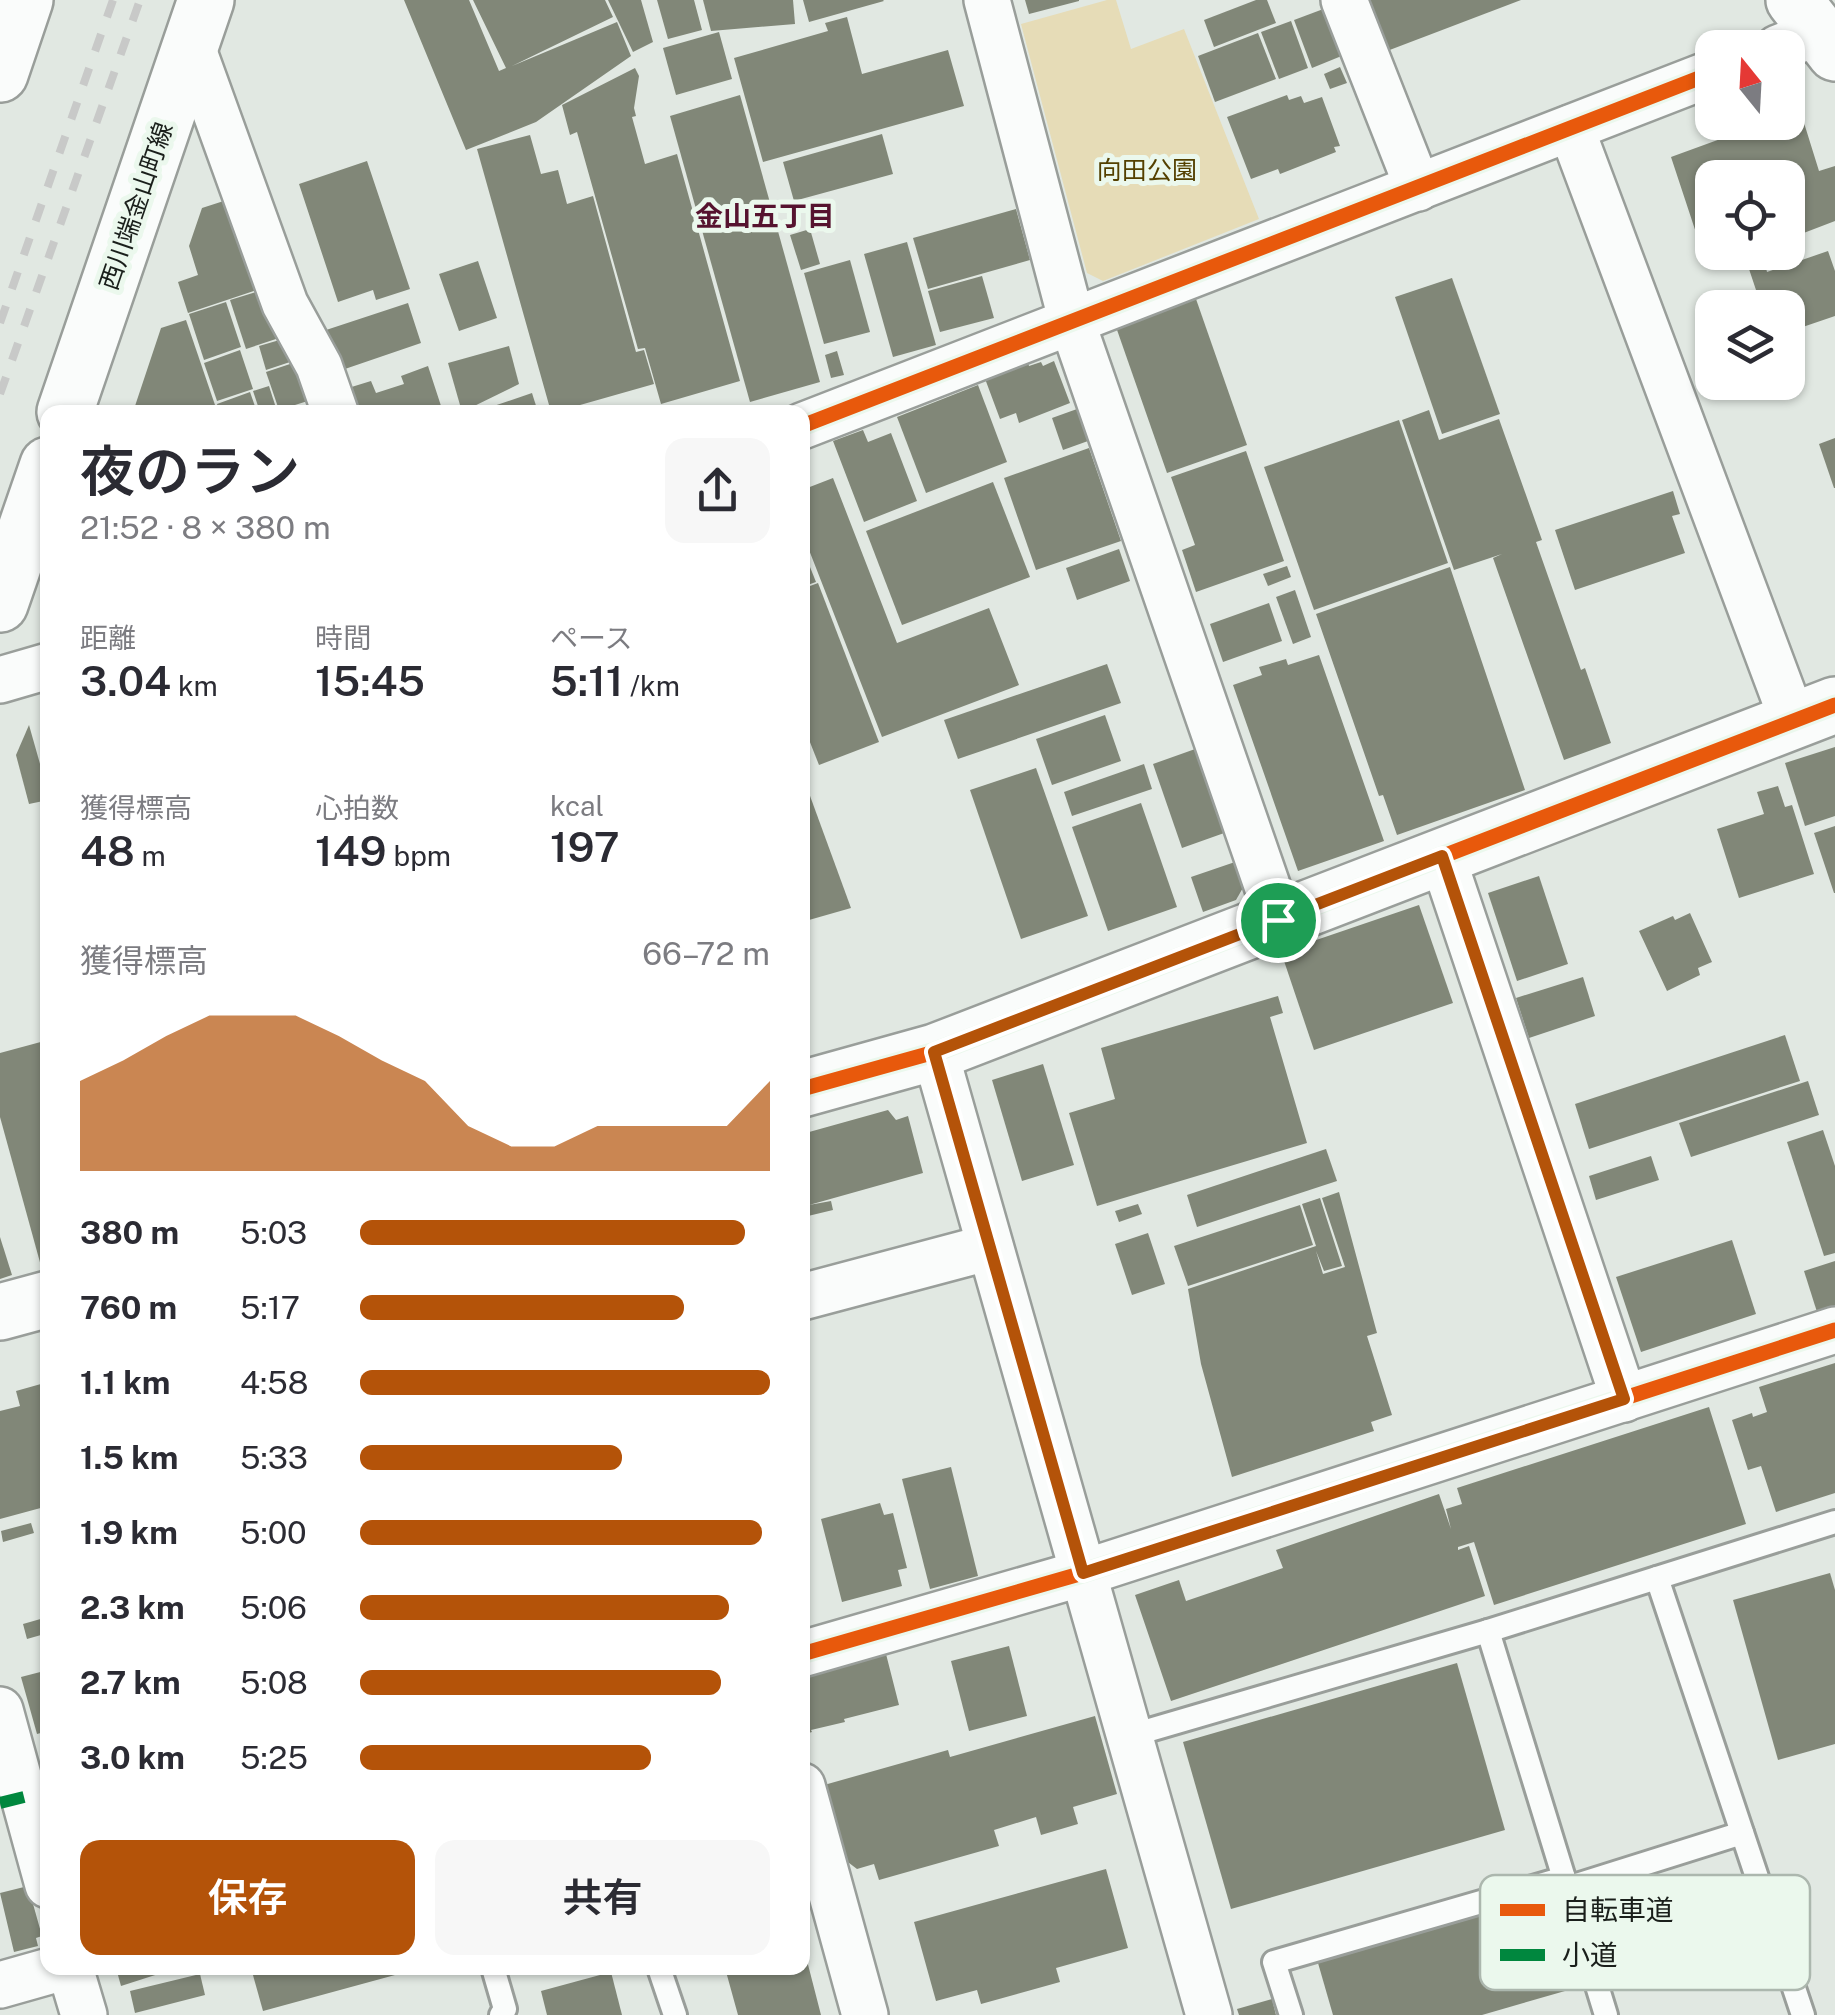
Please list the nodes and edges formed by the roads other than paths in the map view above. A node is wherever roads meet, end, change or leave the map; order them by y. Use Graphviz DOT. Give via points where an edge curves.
graph roads {
  1 [pos="26,0"];
  2 [pos="988,0"];
  3 [pos="1344,0"];
  4 [pos="198,22"];
  5 [pos="0,74"];
  6 [pos="1695,80"];
  7 [pos="1571,128"];
  8 [pos="1418,188"];
  9 [pos="1072,322"];
  10 [pos="67,405"];
  11 [pos="333,405"];
  12 [pos="810,423"];
  13 [pos="40,487"];
  14 [pos="0,604"];
  15 [pos="40,668"];
  16 [pos="0,680"];
  17 [pos="1814,713"];
  18 [pos="1442,856"];
  19 [pos="1278,920"];
  20 [pos="934,1052"];
  21 [pos="810,1087"];
  22 [pos="990,1247"];
  23 [pos="810,1296"];
  24 [pos="40,1301"];
  25 [pos="0,1312"];
  26 [pos="1835,1330"];
  27 [pos="1624,1399"];
  28 [pos="1835,1522"];
  29 [pos="1083,1573"];
  30 [pos="1656,1578"];
  31 [pos="1488,1631"];
  32 [pos="810,1652"];
  33 [pos="0,1710"];
  34 [pos="1130,1736"];
  35 [pos="810,1815"];
  36 [pos="1742,1833"];
  37 [pos="40,1855"];
  38 [pos="1564,1875"];
  39 [pos="1594,1875"];
  40 [pos="1756,1875"];
  41 [pos="1480,1906"];
  42 [pos="40,1974"];
  43 [pos="72,1975"];
  44 [pos="495,1975"];
  45 [pos="662,1975"];
  46 [pos="0,1985"];
  47 [pos="1598,1990"];
  48 [pos="1795,1990"];
  49 [pos="84,2015"];
  50 [pos="501,2015"];
  51 [pos="675,2015"];
  52 [pos="865,2015"];
  53 [pos="1209,2015"];
  54 [pos="1290,2015"];
  55 [pos="1606,2015"];
  56 [pos="1803,2015"];
  1 -- 5 [label="street"];
  2 -- 9 [label="street"];
  3 -- 8 [label="street"];
  4 -- 10 [label="street, 西川端金山町線"];
  4 -- 11 [label="street" via="284,304"];
  6 -- 7 [label="street"];
  7 -- 8 [label="street"];
  7 -- 17 [label="street"];
  8 -- 9 [label="street"];
  9 -- 12 [label="street"];
  9 -- 19 [label="street"];
  13 -- 14 [label="street"];
  15 -- 16 [label="street"];
  17 -- 18 [label="street"];
  18 -- 19 [label="street"];
  18 -- 27 [label="street"];
  19 -- 20 [label="street"];
  20 -- 21 [label="street"];
  20 -- 22 [label="street"];
  22 -- 23 [label="street"];
  22 -- 29 [label="street"];
  24 -- 25 [label="street"];
  26 -- 27 [label="street"];
  27 -- 29 [label="street"];
  28 -- 30 [label="lane"];
  29 -- 32 [label="street"];
  29 -- 34 [label="street"];
  30 -- 31 [label="lane"];
  30 -- 36 [label="lane"];
  31 -- 34 [label="lane"];
  31 -- 38 [label="lane"];
  33 -- 37 [label="street"];
  34 -- 53 [label="street"];
  35 -- 52 [label="street"];
  36 -- 39 [label="lane"];
  36 -- 40 [label="lane"];
  41 -- 54 [label="lane" via="1274,1962"];
  42 -- 46 [label="street"];
  43 -- 49 [label="street"];
  44 -- 50 [label="lane"];
  45 -- 51 [label="lane"];
  47 -- 55 [label="lane"];
  48 -- 56 [label="lane"];
}
